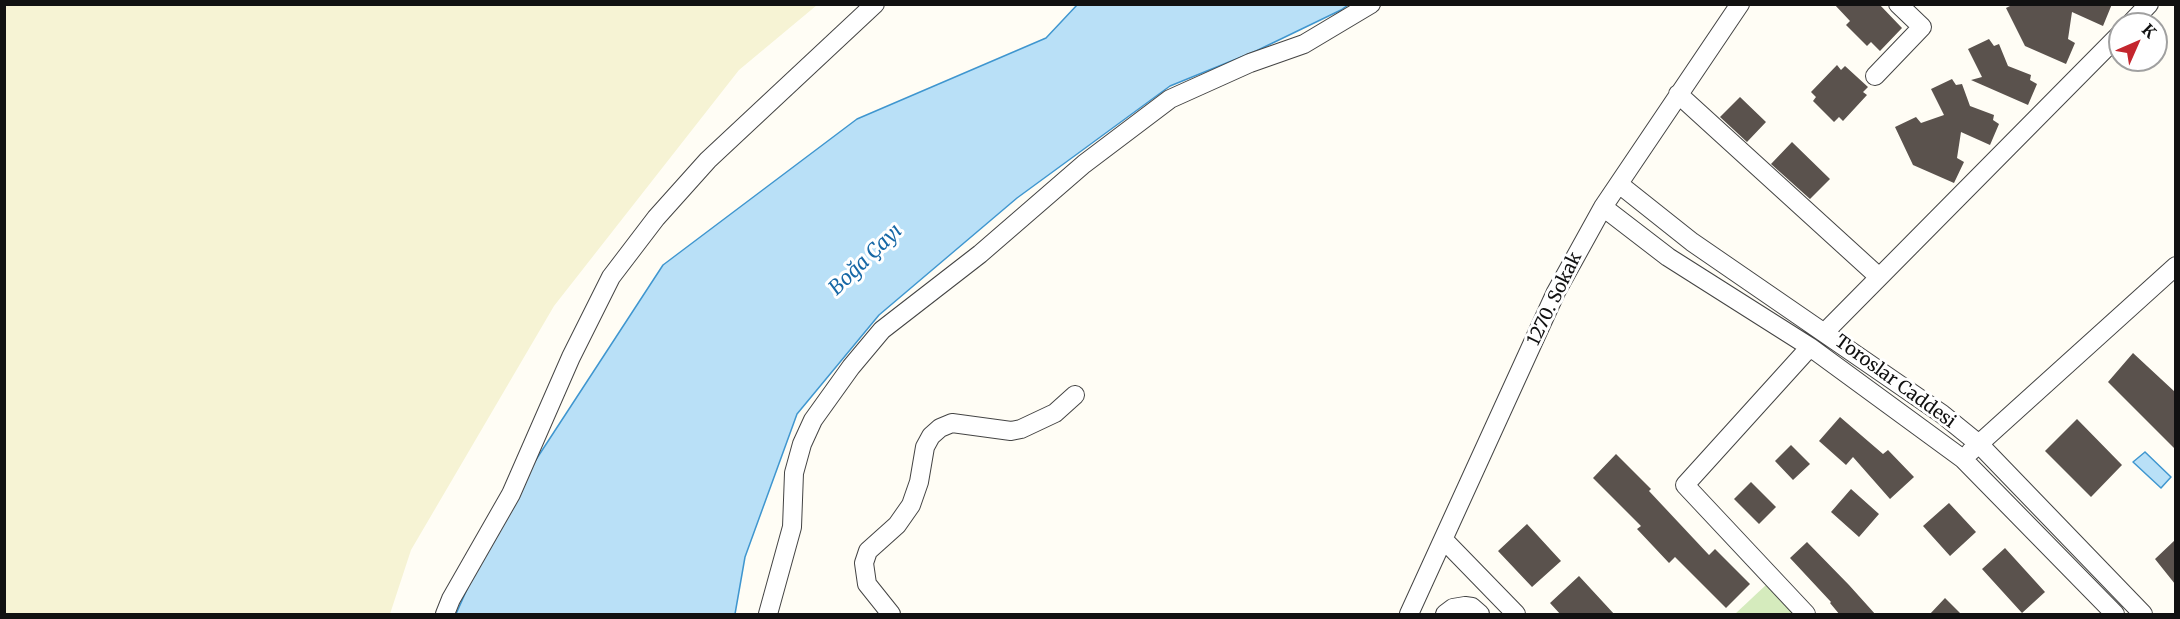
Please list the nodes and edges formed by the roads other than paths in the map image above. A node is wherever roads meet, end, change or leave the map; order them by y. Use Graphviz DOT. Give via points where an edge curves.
graph roads {
  1 [pos="875,4"];
  2 [pos="1371,4"];
  3 [pos="1740,4"];
  4 [pos="1898,4"];
  5 [pos="2108,46"];
  6 [pos="1875,76"];
  7 [pos="1678,94"];
  8 [pos="1619,184"];
  9 [pos="1603,207"];
  10 [pos="2175,266"];
  11 [pos="1879,277"];
  12 [pos="1825,332"];
  13 [pos="1810,347"];
  14 [pos="1075,395"];
  15 [pos="1978,444"];
  16 [pos="1963,459"];
  17 [pos="1444,540"];
  18 [pos="445,615"];
  19 [pos="768,615"];
  20 [pos="891,615"];
  21 [pos="1409,615"];
  22 [pos="1445,615"];
  23 [pos="1480,615"];
  24 [pos="1516,615"];
  25 [pos="1806,615"];
  26 [pos="2115,615"];
  27 [pos="2143,615"];
  1 -- 18 [label="street" via="708,160 610,277 511,494"];
  2 -- 19 [label="street" via="1304,44 1170,99 1084,164 980,254 882,330 813,420 802,444 794,473 792,527"];
  3 -- 7 [label="street, 1270. Sokak"];
  4 -- 6 [label="street" via="1922,27"];
  5 -- 11 [label="street"];
  7 -- 8 [label="street, 1270. Sokak"];
  7 -- 11 [label="street"];
  8 -- 9 [label="street, 1270. Sokak"];
  8 -- 12 [label="street, Toroslar Caddesi" via="1692,242"];
  9 -- 13 [label="street, Toroslar Caddesi" via="1668,257"];
  9 -- 17 [label="street, 1270. Sokak" via="1556,292"];
  10 -- 15 [label="street"];
  11 -- 12 [label="street"];
  12 -- 15 [label="street, Toroslar Caddesi"];
  13 -- 16 [label="street, Toroslar Caddesi"];
  13 -- 25 [label="street" via="1685,485"];
  14 -- 20 [label="street" via="1055,413 1021,429 952,423 931,436 911,505 897,525 868,551 864,563 867,584"];
  15 -- 16 [label="street"];
  15 -- 27 [label="street, Toroslar Caddesi"];
  16 -- 26 [label="street, Toroslar Caddesi"];
  17 -- 21 [label="street, 1270. Sokak"];
  17 -- 24 [label="street"];
  22 -- 23 [label="street" via="1453,608 1465,606"];
}
